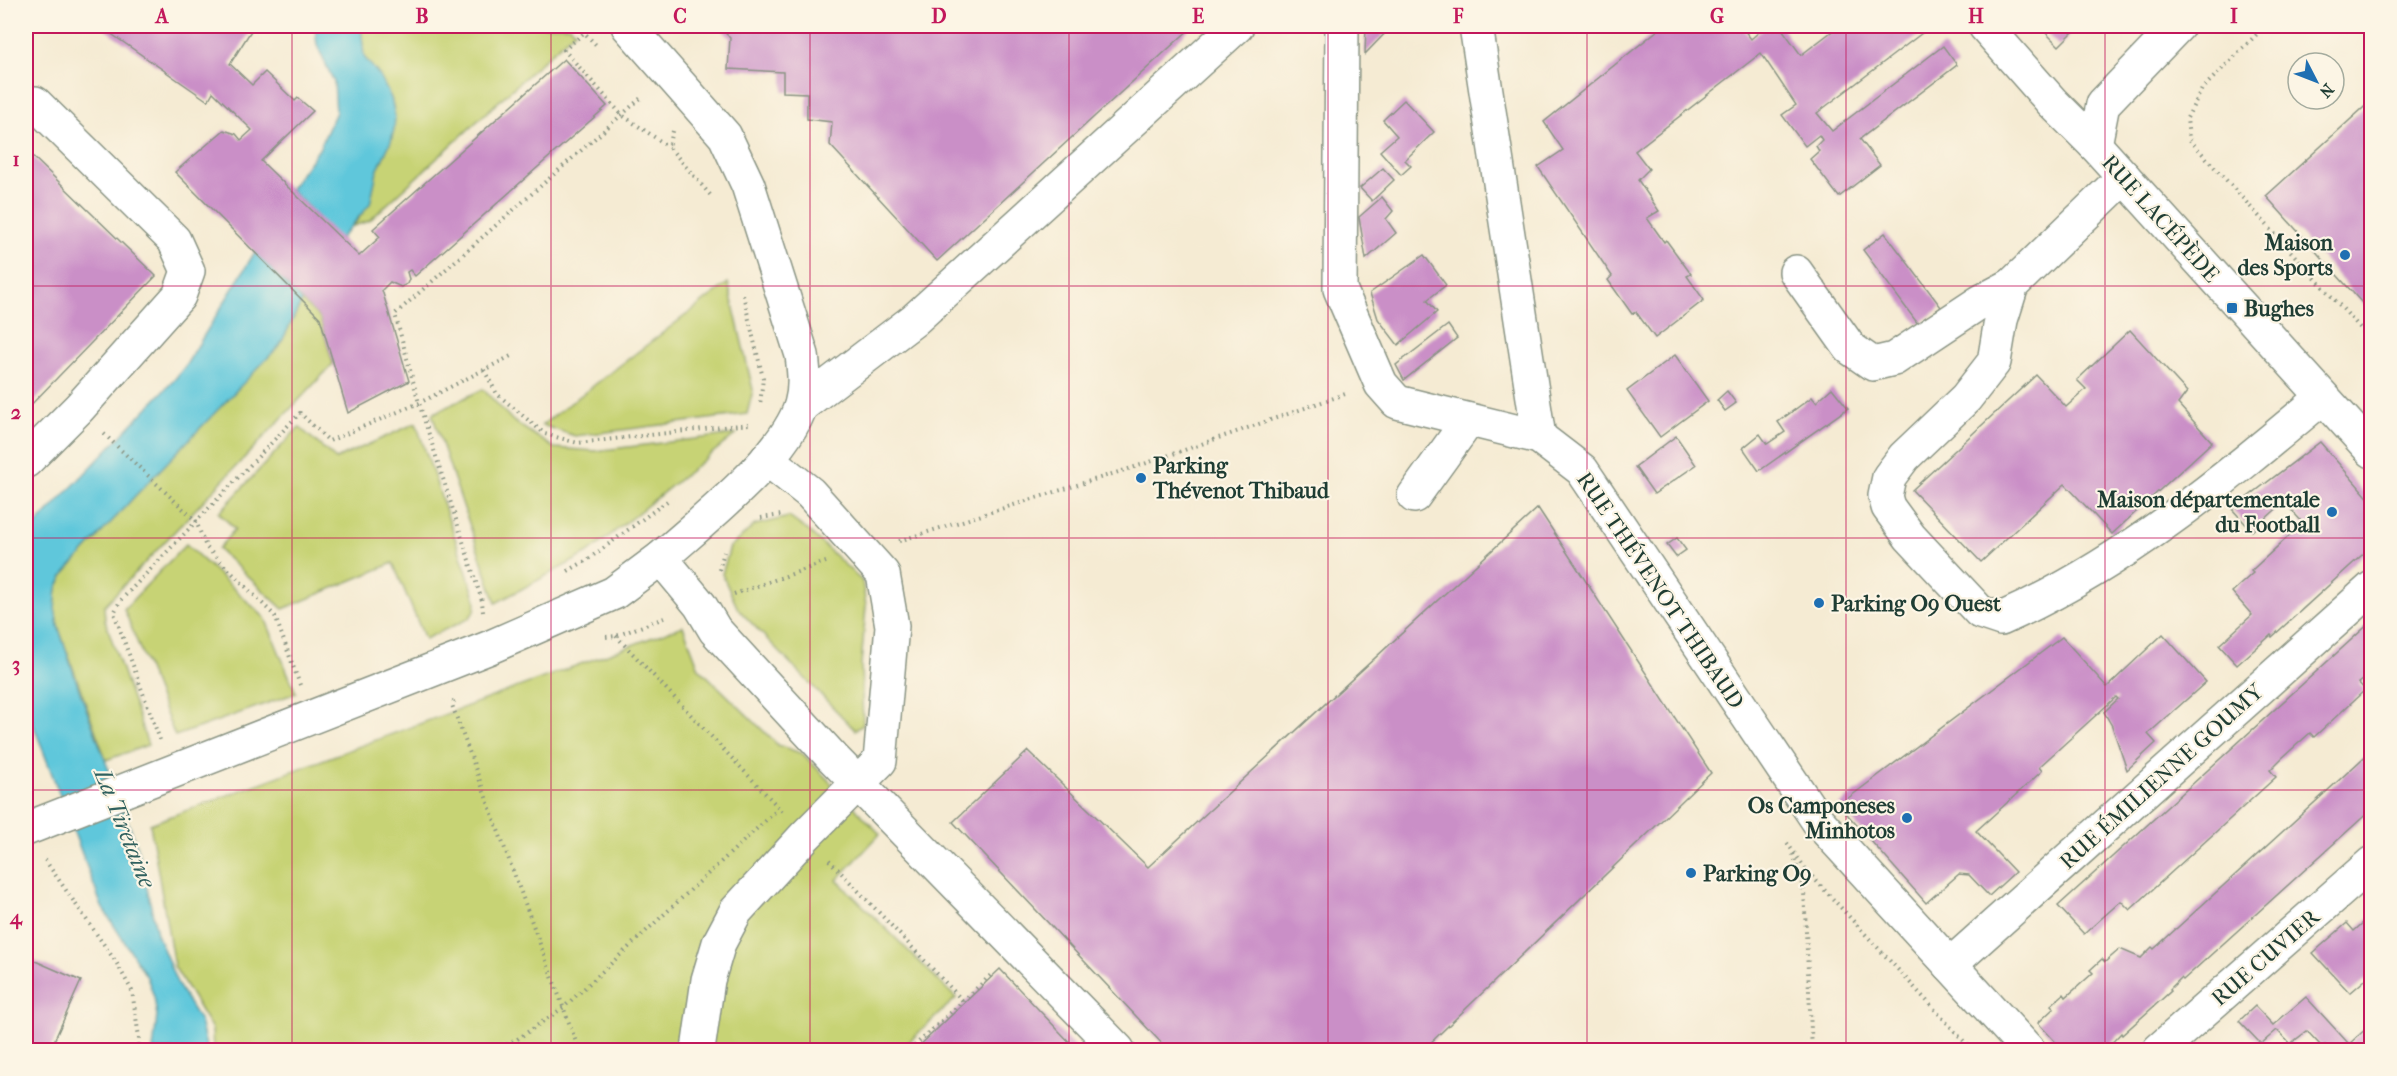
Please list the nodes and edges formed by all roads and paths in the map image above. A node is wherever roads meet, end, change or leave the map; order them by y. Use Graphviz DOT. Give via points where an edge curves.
graph roads {
  1 [pos="578,26"];
  2 [pos="593,26"];
  3 [pos="628,26"];
  4 [pos="1237,26"];
  5 [pos="1342,26"];
  6 [pos="1476,26"];
  7 [pos="1985,26"];
  8 [pos="2178,26"];
  9 [pos="2265,26"];
  10 [pos="585,33"];
  11 [pos="599,49"];
  12 [pos="635,89"];
  13 [pos="642,98"];
  14 [pos="35,103"];
  15 [pos="650,105"];
  16 [pos="622,115"];
  17 [pos="674,129"];
  18 [pos="2095,145"];
  19 [pos="669,147"];
  20 [pos="2124,177"];
  21 [pos="715,200"];
  22 [pos="1796,272"];
  23 [pos="2012,285"];
  24 [pos="741,288"];
  25 [pos="2372,341"];
  26 [pos="511,356"];
  27 [pos="484,370"];
  28 [pos="1381,384"];
  29 [pos="2322,398"];
  30 [pos="419,403"];
  31 [pos="801,406"];
  32 [pos="1468,421"];
  33 [pos="753,424"];
  34 [pos="748,431"];
  35 [pos="1539,437"];
  36 [pos="110,440"];
  37 [pos="777,447"];
  38 [pos="2372,451"];
  39 [pos="26,461"];
  40 [pos="1414,496"];
  41 [pos="672,498"];
  42 [pos="196,521"];
  43 [pos="906,539"];
  44 [pos="661,558"];
  45 [pos="873,562"];
  46 [pos="567,572"];
  47 [pos="2372,588"];
  48 [pos="700,605"];
  49 [pos="605,637"];
  50 [pos="488,648"];
  51 [pos="458,696"];
  52 [pos="312,717"];
  53 [pos="172,773"];
  54 [pos="859,784"];
  55 [pos="787,801"];
  56 [pos="26,829"];
  57 [pos="45,859"];
  58 [pos="2372,863"];
  59 [pos="1804,891"];
  60 [pos="1018,949"];
  61 [pos="1950,965"];
  62 [pos="564,1007"];
  63 [pos="138,1050"];
  64 [pos="496,1050"];
  65 [pos="579,1050"];
  66 [pos="698,1050"];
  67 [pos="910,1050"];
  68 [pos="1118,1050"];
  69 [pos="1812,1050"];
  70 [pos="2028,1050"];
  71 [pos="2159,1050"];
  1 -- 10 [label="path"];
  2 -- 10 [label="path"];
  3 -- 31 [label="street" via="725,136 736,158 802,355 805,382"];
  4 -- 31 [label="street" via="914,320"];
  5 -- 28 [label="street, RUE THÉVENOT THIBAUD" via="1340,289"];
  6 -- 35 [label="street"];
  7 -- 18 [label="street, RUE LACÉPÈDE"];
  8 -- 18 [label="street" via="2103,104"];
  9 -- 25 [label="path" via="2202,89 2187,118 2189,139"];
  10 -- 11 [label="path"];
  10 -- 16 [label="path" via="564,50"];
  12 -- 13 [label="path"];
  13 -- 15 [label="path"];
  13 -- 16 [label="path"];
  14 -- 39 [label="street" via="174,240 188,271 179,296"];
  16 -- 19 [label="path"];
  16 -- 30 [label="path" via="395,314"];
  17 -- 19 [label="path"];
  18 -- 20 [label="street, RUE LACÉPÈDE"];
  19 -- 21 [label="path"];
  20 -- 23 [label="street"];
  20 -- 29 [label="street, RUE LACÉPÈDE"];
  22 -- 23 [label="street" via="1850,348 1874,364 1894,359"];
  23 -- 29 [label="street" via="1994,362 1966,398 1904,457 1889,477 1885,496 1888,507 1910,537 1980,612 2001,619 2107,563 2240,466"];
  24 -- 33 [label="path" via="763,378"];
  26 -- 27 [label="path"];
  27 -- 30 [label="path"];
  27 -- 33 [label="path" via="497,394 545,434 578,442"];
  28 -- 32 [label="street, RUE THÉVENOT THIBAUD" via="1397,402"];
  28 -- 43 [label="path"];
  29 -- 38 [label="street, RUE LACÉPÈDE"];
  30 -- 42 [label="path" via="329,441 300,413"];
  30 -- 50 [label="path" via="482,600"];
  31 -- 37 [label="street"];
  32 -- 35 [label="street, RUE THÉVENOT THIBAUD"];
  32 -- 40 [label="street"];
  33 -- 34 [label="path"];
  33 -- 37 [label="path"];
  35 -- 61 [label="street, RUE THÉVENOT THIBAUD" via="1582,470 1818,821"];
  36 -- 42 [label="path"];
  37 -- 44 [label="street"];
  37 -- 45 [label="street" via="810,493"];
  41 -- 46 [label="path"];
  42 -- 52 [label="path" via="206,547 274,616"];
  42 -- 53 [label="path" via="120,601 114,613"];
  43 -- 45 [label="path"];
  43 -- 45 [label="path"];
  44 -- 48 [label="street"];
  44 -- 50 [label="street" via="614,593"];
  45 -- 48 [label="path"];
  45 -- 54 [label="street" via="892,626 880,761"];
  47 -- 61 [label="street, RUE ÉMILIENNE GOUMY"];
  48 -- 49 [label="path"];
  48 -- 54 [label="street" via="715,630"];
  50 -- 52 [label="street"];
  51 -- 62 [label="path" via="452,705"];
  52 -- 53 [label="street"];
  53 -- 56 [label="street"];
  54 -- 60 [label="street"];
  54 -- 66 [label="street" via="736,910 719,944 708,980"];
  55 -- 62 [label="path"];
  57 -- 63 [label="path" via="132,991"];
  58 -- 71 [label="street, RUE CUVIER"];
  59 -- 69 [label="path"];
  60 -- 67 [label="path"];
  60 -- 68 [label="street"];
  61 -- 70 [label="street, RUE THÉVENOT THIBAUD"];
  62 -- 64 [label="path"];
  62 -- 65 [label="path"];
}
